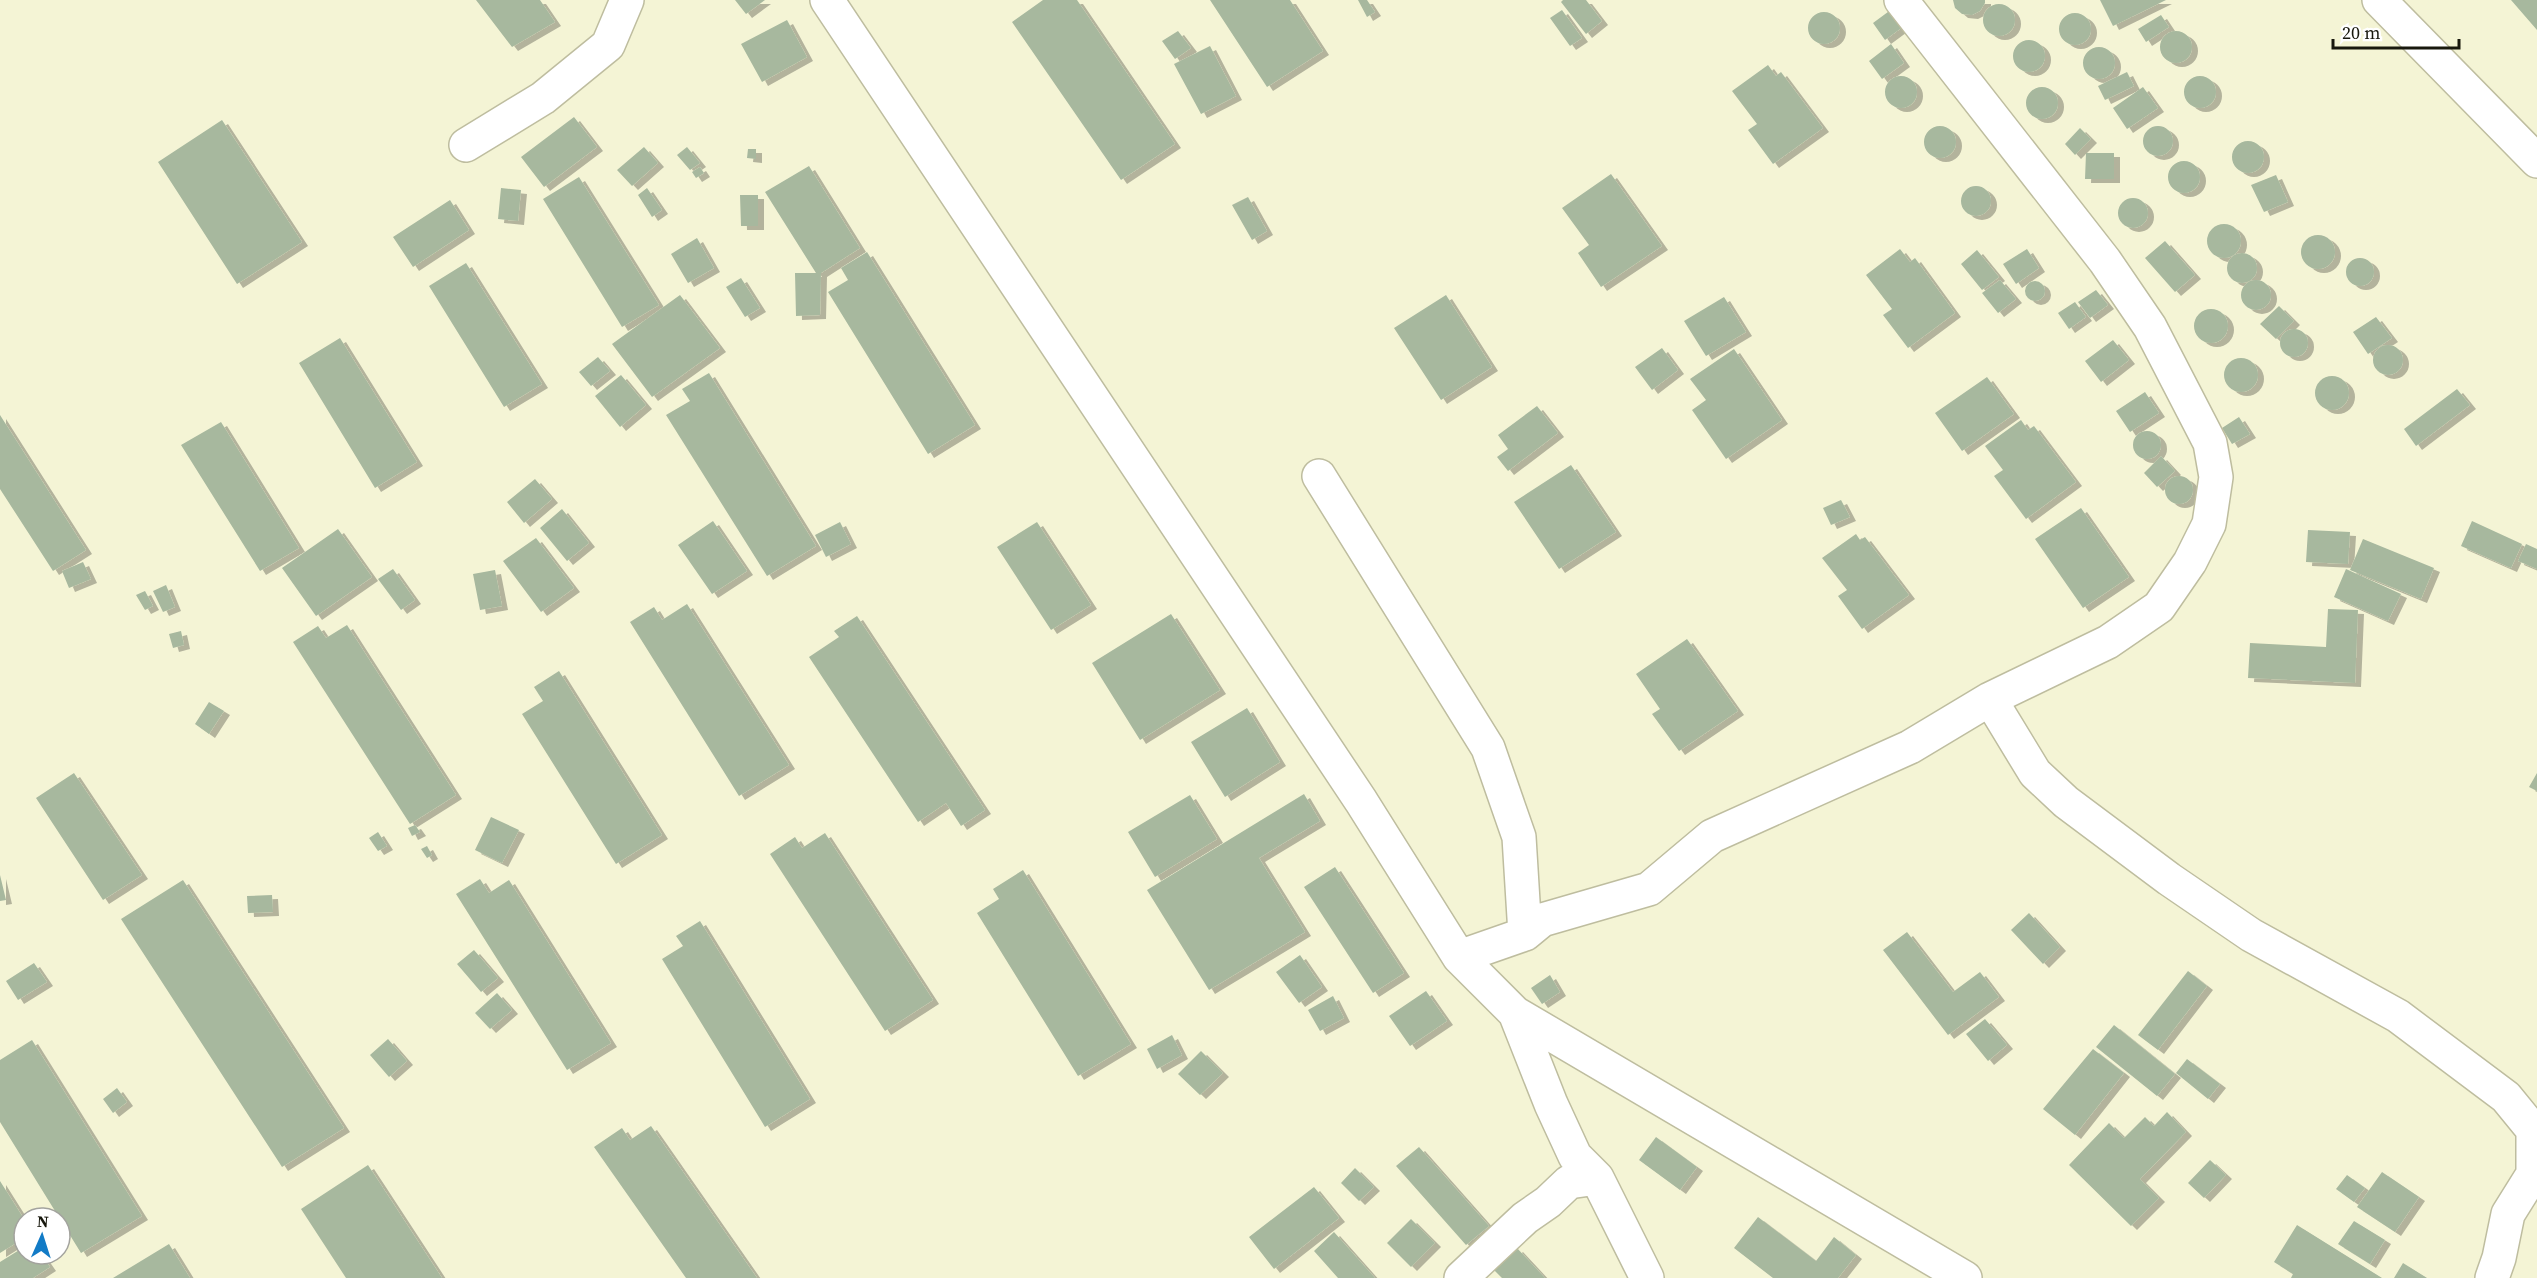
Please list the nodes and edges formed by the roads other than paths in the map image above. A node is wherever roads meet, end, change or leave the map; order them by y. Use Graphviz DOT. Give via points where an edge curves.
graph roads {
  1 [pos="627,0"];
  2 [pos="827,0"];
  3 [pos="1901,0"];
  4 [pos="2379,0"];
  5 [pos="466,146"];
  6 [pos="2537,161"];
  7 [pos="1319,476"];
  8 [pos="1990,699"];
  9 [pos="1525,934"];
  10 [pos="1458,957"];
  11 [pos="1515,1013"];
  12 [pos="2535,1155"];
  13 [pos="1597,1178"];
  14 [pos="2522,1215"];
  15 [pos="1461,1278"];
  16 [pos="1647,1278"];
  17 [pos="1965,1278"];
  18 [pos="2492,1278"];
  1 -- 5 [label="street" via="608,45 543,98"];
  2 -- 10 [label="street" via="1361,801"];
  3 -- 8 [label="street" via="2105,261 2150,327 2210,443 2216,477 2209,524 2190,562 2159,607 2108,642"];
  4 -- 6 [label="street"];
  7 -- 9 [label="street" via="1488,747 1519,837"];
  8 -- 9 [label="street" via="1910,747 1712,836 1649,889 1542,920"];
  8 -- 12 [label="street" via="2035,773 2066,802 2251,935 2397,1016 2506,1097 2533,1130"];
  9 -- 10 [label="street"];
  10 -- 11 [label="street"];
  11 -- 13 [label="street" via="1575,1156"];
  11 -- 17 [label="street"];
  12 -- 14 [label="street"];
  13 -- 15 [label="street" via="1569,1182"];
  13 -- 16 [label="street"];
  14 -- 18 [label="street"];
}
